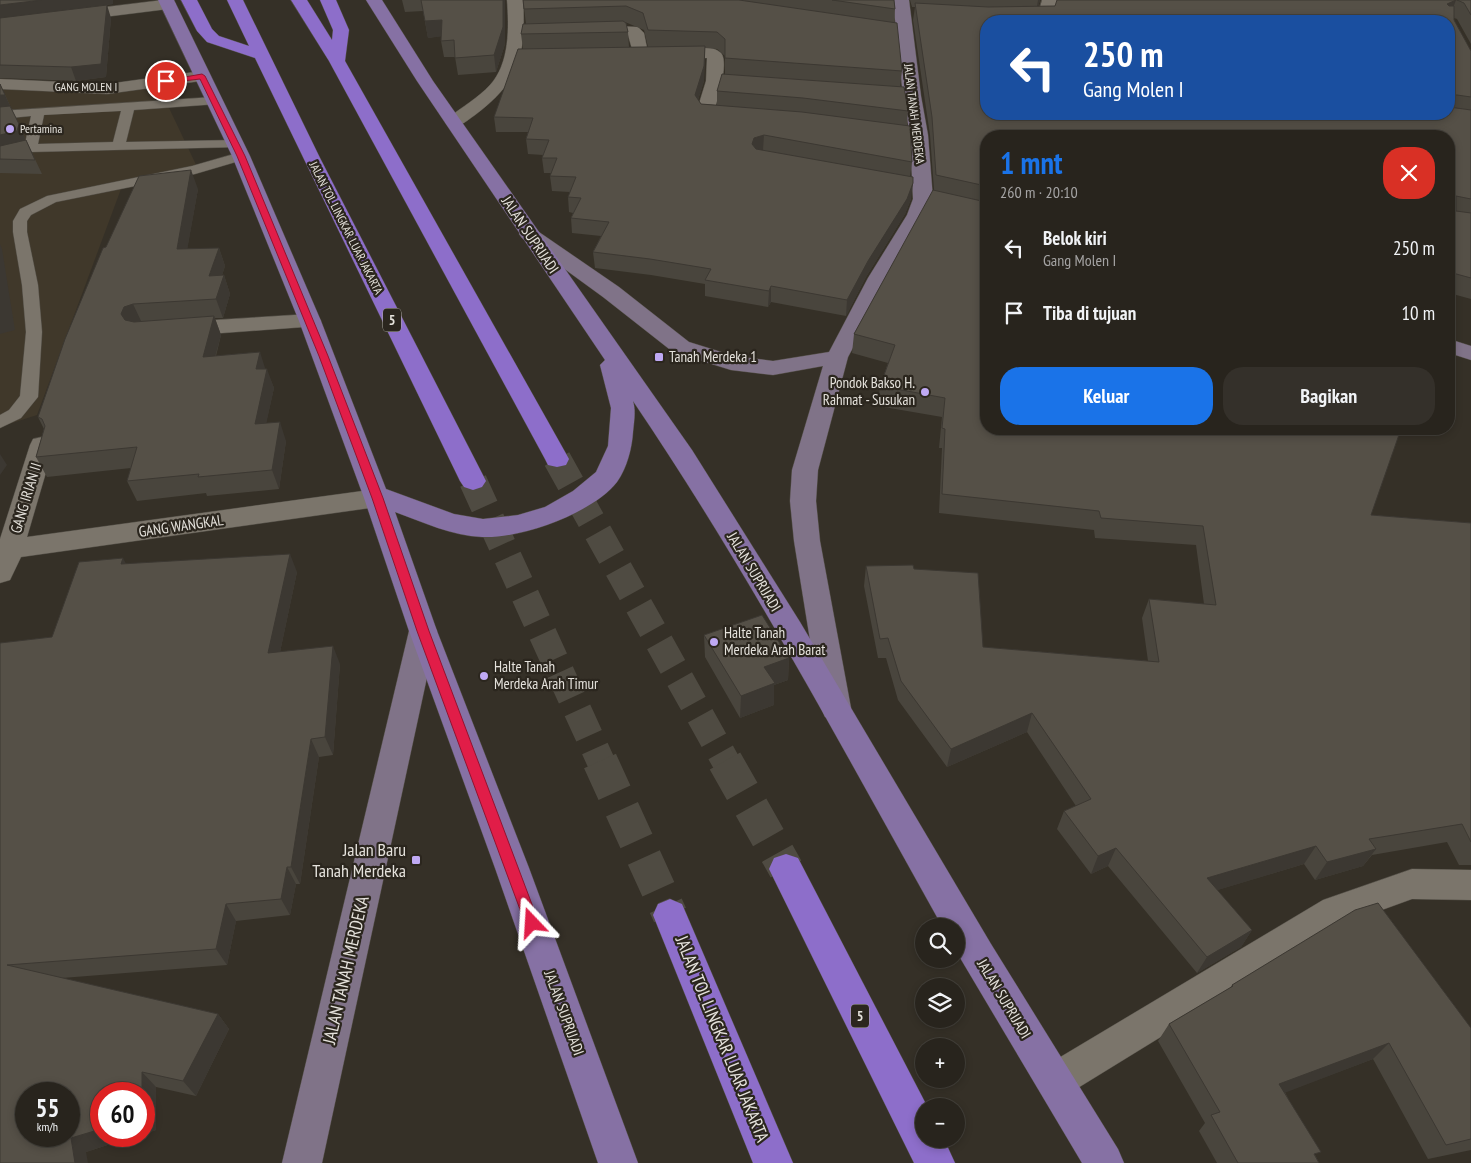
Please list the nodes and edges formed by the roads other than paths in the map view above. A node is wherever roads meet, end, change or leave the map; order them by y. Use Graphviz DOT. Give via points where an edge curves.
graph roads {
  1 [pos="189,0"];
  2 [pos="235,0"];
  3 [pos="299,0"];
  4 [pos="328,0"];
  5 [pos="374,0"];
  6 [pos="514,0"];
  7 [pos="1050,0"];
  8 [pos="167,2"];
  9 [pos="907,10"];
  10 [pos="1046,15"];
  11 [pos="0,26"];
  12 [pos="571,31"];
  13 [pos="516,32"];
  14 [pos="534,32"];
  15 [pos="622,53"];
  16 [pos="640,53"];
  17 [pos="261,55"];
  18 [pos="532,55"];
  19 [pos="513,56"];
  20 [pos="337,61"];
  21 [pos="202,76"];
  22 [pos="714,81"];
  23 [pos="734,82"];
  24 [pos="0,84"];
  25 [pos="892,94"];
  26 [pos="912,96"];
  27 [pos="214,101"];
  28 [pos="128,106"];
  29 [pos="38,112"];
  30 [pos="0,115"];
  31 [pos="750,116"];
  32 [pos="454,122"];
  33 [pos="118,145"];
  34 [pos="31,148"];
  35 [pos="238,150"];
  36 [pos="15,152"];
  37 [pos="903,184"];
  38 [pos="929,196"];
  39 [pos="529,234"];
  40 [pos="310,321"];
  41 [pos="161,330"];
  42 [pos="606,346"];
  43 [pos="1455,348"];
  44 [pos="1471,353"];
  45 [pos="838,357"];
  46 [pos="0,422"];
  47 [pos="42,445"];
  48 [pos="557,459"];
  49 [pos="473,481"];
  50 [pos="377,497"];
  51 [pos="3,558"];
  52 [pos="423,631"];
  53 [pos="838,714"];
  54 [pos="786,869"];
  55 [pos="1471,886"];
  56 [pos="670,915"];
  57 [pos="1055,1082"];
  58 [pos="302,1163"];
  59 [pos="618,1163"];
  60 [pos="773,1163"];
  61 [pos="934,1163"];
  62 [pos="1104,1163"];
  1 -- 17 [label="highway" via="205,31 213,39"];
  2 -- 17 [label="highway, JALAN TOL LINGKAR LUAR JAKARTA / 5"];
  3 -- 20 [label="highway"];
  4 -- 20 [label="highway" via="340,30"];
  5 -- 32 [label="main road, JALAN SUPRIJADI"];
  6 -- 13 [label="street"];
  7 -- 10 [label="street"];
  8 -- 11 [label="street"];
  8 -- 21 [label="main road, JALAN SUPRIJADI"];
  9 -- 26 [label="street, JALAN TANAH MERDEKA" via="894,32"];
  12 -- 16 [label="street" via="632,30 636,33"];
  13 -- 14 [label="street"];
  13 -- 19 [label="street"];
  15 -- 16 [label="street"];
  16 -- 22 [label="street" via="710,53 715,56"];
  17 -- 49 [label="highway, JALAN TOL LINGKAR LUAR JAKARTA / 5"];
  18 -- 19 [label="street"];
  19 -- 32 [label="street" via="498,86"];
  20 -- 48 [label="highway"];
  21 -- 24 [label="street, GANG MOLEN I" via="107,90"];
  21 -- 27 [label="main road, JALAN SUPRIJADI"];
  22 -- 23 [label="street"];
  22 -- 31 [label="street" via="706,110 708,113"];
  25 -- 26 [label="street"];
  26 -- 38 [label="street, JALAN TANAH MERDEKA" via="910,134"];
  27 -- 28 [label="lane"];
  27 -- 35 [label="main road, JALAN SUPRIJADI"];
  28 -- 29 [label="lane"];
  28 -- 33 [label="lane"];
  29 -- 30 [label="lane"];
  29 -- 34 [label="lane"];
  32 -- 39 [label="main road, JALAN SUPRIJADI"];
  33 -- 34 [label="lane"];
  33 -- 35 [label="lane"];
  34 -- 36 [label="lane"];
  35 -- 40 [label="main road, JALAN SUPRIJADI"];
  35 -- 46 [label="lane" via="195,170 52,199 25,212 20,221 20,232 30,285 34,332 29,397 15,414"];
  37 -- 38 [label="street"];
  38 -- 45 [label="street, JALAN TANAH MERDEKA" via="879,278"];
  39 -- 42 [label="main road, JALAN SUPRIJADI"];
  39 -- 45 [label="street" via="681,347 731,363 773,368"];
  40 -- 41 [label="street"];
  40 -- 50 [label="main road, JALAN SUPRIJADI"];
  42 -- 50 [label="main road" via="623,408 620,446 608,478 582,497 554,513 519,524 483,528 451,523"];
  42 -- 53 [label="main road, JALAN SUPRIJADI" via="683,456"];
  43 -- 44 [label="street"];
  45 -- 53 [label="street, JALAN TANAH MERDEKA" via="805,470 803,501 816,597"];
  47 -- 51 [label="street, GANG IRIAN II"];
  50 -- 51 [label="street, GANG WANGKAL"];
  50 -- 52 [label="main road, JALAN SUPRIJADI"];
  52 -- 58 [label="street, JALAN TANAH MERDEKA"];
  52 -- 59 [label="main road, JALAN SUPRIJADI"];
  53 -- 57 [label="main road, JALAN SUPRIJADI"];
  54 -- 61 [label="highway, 5"];
  55 -- 57 [label="street" via="1412,884 1335,912"];
  56 -- 60 [label="highway, JALAN TOL LINGKAR LUAR JAKARTA"];
  57 -- 62 [label="main road, JALAN SUPRIJADI"];
}
